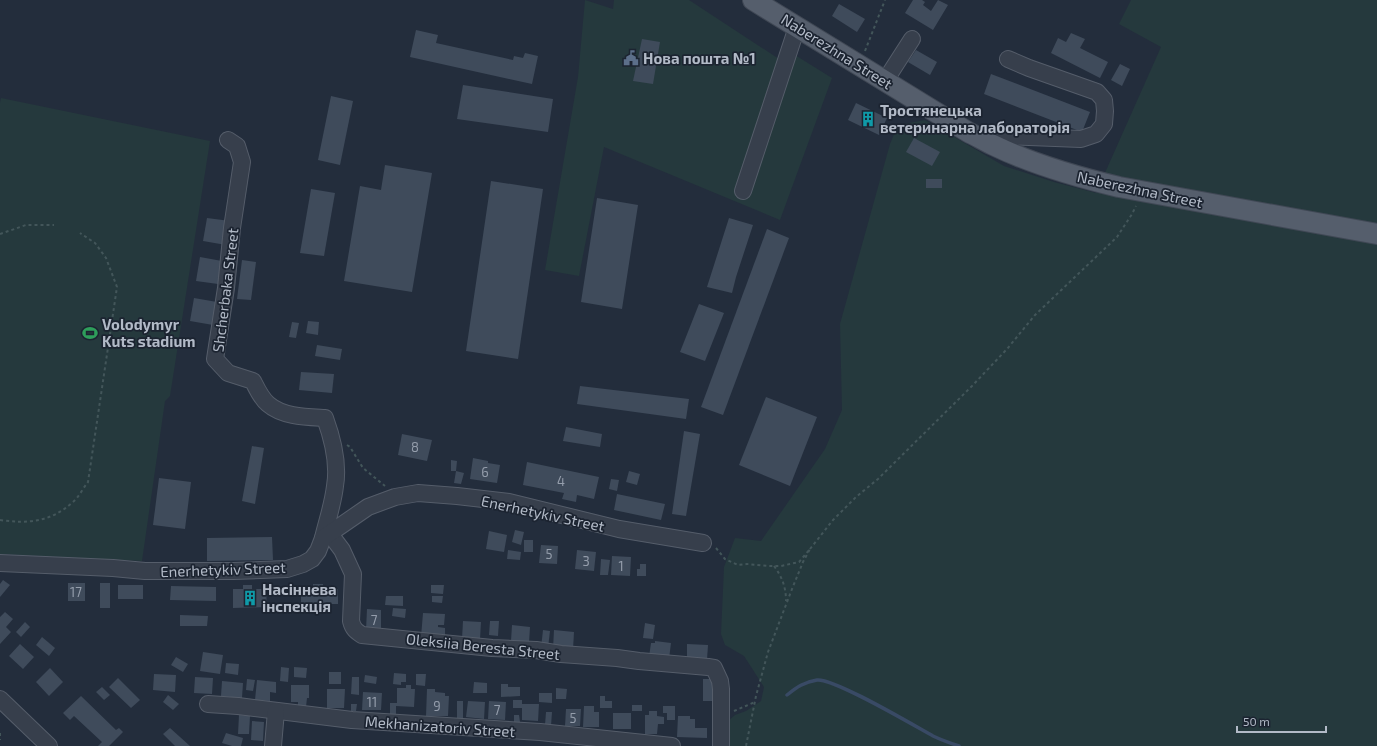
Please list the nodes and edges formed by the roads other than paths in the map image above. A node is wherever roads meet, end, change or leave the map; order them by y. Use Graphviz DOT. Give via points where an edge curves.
graph roads {
  1 [pos="753,0"];
  2 [pos="797,27"];
  3 [pos="912,39"];
  4 [pos="1008,59"];
  5 [pos="885,81"];
  6 [pos="974,135"];
  7 [pos="228,140"];
  8 [pos="743,191"];
  9 [pos="1377,234"];
  10 [pos="327,536"];
  11 [pos="703,543"];
  12 [pos="0,563"];
  13 [pos="0,699"];
  14 [pos="208,704"];
  15 [pos="276,711"];
  16 [pos="49,746"];
  17 [pos="273,746"];
  18 [pos="672,746"];
  19 [pos="721,746"];
  1 -- 2 [label="main road, Naberezhna Street"];
  2 -- 5 [label="main road, Naberezhna Street"];
  2 -- 8 [label="street"];
  3 -- 5 [label="street"];
  4 -- 6 [label="street" via="1097,92 1104,100 1104,124 1096,134 1081,139"];
  5 -- 6 [label="main road, Naberezhna Street"];
  6 -- 9 [label="main road, Naberezhna Street" via="1022,157 1079,177 1119,187"];
  7 -- 10 [label="street, Shcherbaka Street" via="237,146 242,162 215,359 228,373 254,381 268,404 282,412 325,418 335,458 335,486"];
  10 -- 11 [label="street, Enerhetykiv Street" via="368,507 395,497 430,493 495,500 619,529"];
  10 -- 12 [label="street, Enerhetykiv Street" via="312,559 287,569 145,571"];
  10 -- 19 [label="street, Oleksiia Beresta Street" via="342,550 353,574 351,621 355,631 362,635 714,668 721,689"];
  13 -- 16 [label="street"];
  14 -- 15 [label="street, Mekhanizatoriv Street"];
  15 -- 17 [label="street"];
  15 -- 18 [label="street, Mekhanizatoriv Street" via="352,720 540,732"];
}
